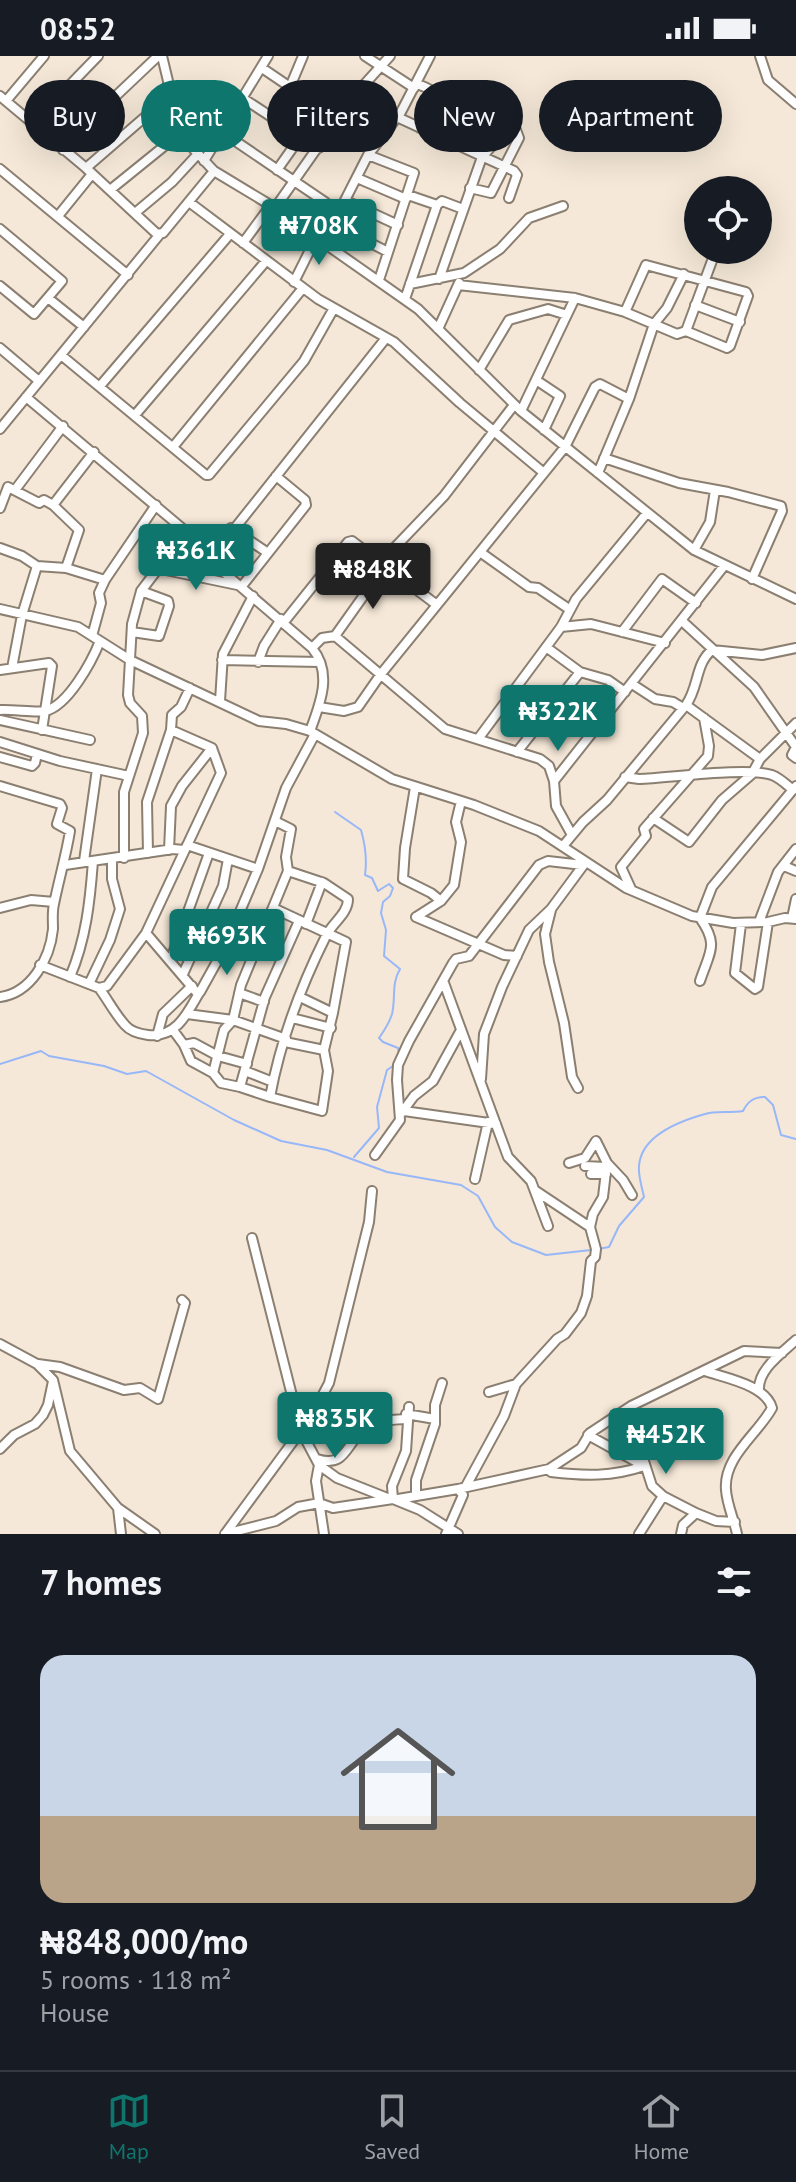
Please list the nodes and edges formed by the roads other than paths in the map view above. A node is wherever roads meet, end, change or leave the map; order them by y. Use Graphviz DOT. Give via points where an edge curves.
graph roads {
  1 [pos="44,56"];
  2 [pos="98,56"];
  3 [pos="160,56"];
  4 [pos="268,56"];
  5 [pos="303,56"];
  6 [pos="365,56"];
  7 [pos="390,56"];
  8 [pos="430,56"];
  9 [pos="760,56"];
  10 [pos="381,66"];
  11 [pos="262,68"];
  12 [pos="75,80"];
  13 [pos="168,80"];
  14 [pos="280,80"];
  15 [pos="293,80"];
  16 [pos="370,80"];
  17 [pos="418,80"];
  18 [pos="414,85"];
  19 [pos="251,87"];
  20 [pos="125,88"];
  21 [pos="414,88"];
  22 [pos="3,99"];
  23 [pos="796,104"];
  24 [pos="398,115"];
  25 [pos="24,117"];
  26 [pos="141,122"];
  27 [pos="65,152"];
  28 [pos="157,152"];
  29 [pos="194,152"];
  30 [pos="205,152"];
  31 [pos="251,152"];
  32 [pos="290,152"];
  33 [pos="316,152"];
  34 [pos="370,152"];
  35 [pos="471,152"];
  36 [pos="486,152"];
  37 [pos="511,152"];
  38 [pos="368,155"];
  39 [pos="482,157"];
  40 [pos="200,158"];
  41 [pos="503,167"];
  42 [pos="0,169"];
  43 [pos="277,170"];
  44 [pos="89,171"];
  45 [pos="214,171"];
  46 [pos="357,178"];
  47 [pos="293,181"];
  48 [pos="470,188"];
  49 [pos="110,190"];
  50 [pos="407,197"];
  51 [pos="509,198"];
  52 [pos="346,201"];
  53 [pos="189,202"];
  54 [pos="437,205"];
  55 [pos="563,206"];
  56 [pos="273,207"];
  57 [pos="463,209"];
  58 [pos="135,213"];
  59 [pos="338,214"];
  60 [pos="58,216"];
  61 [pos="398,225"];
  62 [pos="0,229"];
  63 [pos="160,234"];
  64 [pos="230,234"];
  65 [pos="315,237"];
  66 [pos="243,243"];
  67 [pos="388,252"];
  68 [pos="266,261"];
  69 [pos="711,264"];
  70 [pos="464,273"];
  71 [pos="684,274"];
  72 [pos="128,275"];
  73 [pos="439,279"];
  74 [pos="379,280"];
  75 [pos="705,280"];
  76 [pos="294,282"];
  77 [pos="410,284"];
  78 [pos="458,285"];
  79 [pos="0,286"];
  80 [pos="303,288"];
  81 [pos="48,298"];
  82 [pos="575,298"];
  83 [pos="405,299"];
  84 [pos="695,305"];
  85 [pos="334,308"];
  86 [pos="625,312"];
  87 [pos="567,315"];
  88 [pos="740,322"];
  89 [pos="654,324"];
  90 [pos="84,327"];
  91 [pos="438,329"];
  92 [pos="686,331"];
  93 [pos="386,338"];
  94 [pos="0,348"];
  95 [pos="61,355"];
  96 [pos="479,370"];
  97 [pos="536,380"];
  98 [pos="39,381"];
  99 [pos="100,386"];
  100 [pos="26,397"];
  101 [pos="629,399"];
  102 [pos="518,408"];
  103 [pos="135,415"];
  104 [pos="1,425"];
  105 [pos="63,426"];
  106 [pos="493,430"];
  107 [pos="544,430"];
  108 [pos="173,447"];
  109 [pos="565,447"];
  110 [pos="94,452"];
  111 [pos="604,458"];
  112 [pos="544,473"];
  113 [pos="598,473"];
  114 [pos="276,476"];
  115 [pos="15,490"];
  116 [pos="715,490"];
  117 [pos="53,505"];
  118 [pos="156,505"];
  119 [pos="0,508"];
  120 [pos="647,513"];
  121 [pos="235,528"];
  122 [pos="185,533"];
  123 [pos="0,548"];
  124 [pos="694,550"];
  125 [pos="480,552"];
  126 [pos="268,553"];
  127 [pos="206,557"];
  128 [pos="382,565"];
  129 [pos="37,566"];
  130 [pos="724,566"];
  131 [pos="66,568"];
  132 [pos="156,568"];
  133 [pos="752,579"];
  134 [pos="105,580"];
  135 [pos="242,586"];
  136 [pos="141,591"];
  137 [pos="253,596"];
  138 [pos="796,599"];
  139 [pos="696,603"];
  140 [pos="437,605"];
  141 [pos="0,609"];
  142 [pos="569,609"];
  143 [pos="22,615"];
  144 [pos="283,621"];
  145 [pos="682,621"];
  146 [pos="561,627"];
  147 [pos="132,632"];
  148 [pos="622,632"];
  149 [pos="335,636"];
  150 [pos="96,638"];
  151 [pos="665,643"];
  152 [pos="546,647"];
  153 [pos="312,648"];
  154 [pos="796,648"];
  155 [pos="712,650"];
  156 [pos="130,660"];
  157 [pos="222,660"];
  158 [pos="258,662"];
  159 [pos="320,662"];
  160 [pos="12,668"];
  161 [pos="0,670"];
  162 [pos="580,672"];
  163 [pos="381,674"];
  164 [pos="632,684"];
  165 [pos="190,688"];
  166 [pos="625,692"];
  167 [pos="220,701"];
  168 [pos="319,707"];
  169 [pos="684,707"];
  170 [pos="0,710"];
  171 [pos="46,711"];
  172 [pos="704,718"];
  173 [pos="0,720"];
  174 [pos="796,723"];
  175 [pos="42,730"];
  176 [pos="171,730"];
  177 [pos="786,731"];
  178 [pos="312,732"];
  179 [pos="478,739"];
  180 [pos="90,740"];
  181 [pos="0,742"];
  182 [pos="212,748"];
  183 [pos="517,752"];
  184 [pos="37,754"];
  185 [pos="0,757"];
  186 [pos="796,758"];
  187 [pos="760,759"];
  188 [pos="97,769"];
  189 [pos="752,774"];
  190 [pos="129,776"];
  191 [pos="625,777"];
  192 [pos="690,777"];
  193 [pos="554,781"];
  194 [pos="0,786"];
  195 [pos="415,787"];
  196 [pos="794,788"];
  197 [pos="461,801"];
  198 [pos="653,818"];
  199 [pos="275,821"];
  200 [pos="572,835"];
  201 [pos="563,846"];
  202 [pos="185,848"];
  203 [pos="796,849"];
  204 [pos="169,850"];
  205 [pos="148,853"];
  206 [pos="209,853"];
  207 [pos="124,858"];
  208 [pos="228,859"];
  209 [pos="112,860"];
  210 [pos="88,861"];
  211 [pos="585,864"];
  212 [pos="65,865"];
  213 [pos="784,866"];
  214 [pos="258,869"];
  215 [pos="288,871"];
  216 [pos="796,871"];
  217 [pos="322,882"];
  218 [pos="631,890"];
  219 [pos="796,899"];
  220 [pos="441,901"];
  221 [pos="54,902"];
  222 [pos="0,908"];
  223 [pos="273,908"];
  224 [pos="551,909"];
  225 [pos="700,918"];
  226 [pos="794,919"];
  227 [pos="303,922"];
  228 [pos="764,922"];
  229 [pos="741,924"];
  230 [pos="146,933"];
  231 [pos="327,933"];
  232 [pos="478,944"];
  233 [pos="517,956"];
  234 [pos="171,959"];
  235 [pos="40,965"];
  236 [pos="183,974"];
  237 [pos="70,977"];
  238 [pos="700,981"];
  239 [pos="444,983"];
  240 [pos="89,984"];
  241 [pos="99,988"];
  242 [pos="195,989"];
  243 [pos="239,993"];
  244 [pos="0,997"];
  245 [pos="300,997"];
  246 [pos="264,1002"];
  247 [pos="333,1013"];
  248 [pos="187,1014"];
  249 [pos="292,1018"];
  250 [pos="233,1020"];
  251 [pos="331,1028"];
  252 [pos="256,1029"];
  253 [pos="173,1030"];
  254 [pos="461,1030"];
  255 [pos="157,1036"];
  256 [pos="285,1041"];
  257 [pos="184,1045"];
  258 [pos="324,1050"];
  259 [pos="218,1056"];
  260 [pos="246,1068"];
  261 [pos="213,1073"];
  262 [pos="273,1082"];
  263 [pos="481,1084"];
  264 [pos="240,1087"];
  265 [pos="578,1088"];
  266 [pos="270,1097"];
  267 [pos="402,1113"];
  268 [pos="492,1123"];
  269 [pos="375,1155"];
  270 [pos="569,1163"];
  271 [pos="606,1168"];
  272 [pos="588,1170"];
  273 [pos="475,1179"];
  274 [pos="535,1190"];
  275 [pos="372,1191"];
  276 [pos="632,1195"];
  277 [pos="548,1226"];
  278 [pos="590,1227"];
  279 [pos="252,1238"];
  280 [pos="182,1300"];
  281 [pos="796,1340"];
  282 [pos="0,1344"];
  283 [pos="782,1353"];
  284 [pos="37,1364"];
  285 [pos="705,1371"];
  286 [pos="53,1380"];
  287 [pos="442,1383"];
  288 [pos="516,1384"];
  289 [pos="757,1387"];
  290 [pos="489,1392"];
  291 [pos="631,1406"];
  292 [pos="407,1413"];
  293 [pos="435,1419"];
  294 [pos="301,1431"];
  295 [pos="588,1435"];
  296 [pos="0,1449"];
  297 [pos="318,1462"];
  298 [pos="644,1466"];
  299 [pos="549,1469"];
  300 [pos="462,1488"];
  301 [pos="416,1496"];
  302 [pos="663,1496"];
  303 [pos="393,1499"];
  304 [pos="319,1503"];
  305 [pos="118,1508"];
  306 [pos="696,1513"];
  307 [pos="276,1521"];
  308 [pos="735,1522"];
  309 [pos="447,1530"];
  310 [pos="121,1534"];
  311 [pos="155,1534"];
  312 [pos="225,1534"];
  313 [pos="269,1534"];
  314 [pos="324,1534"];
  315 [pos="458,1534"];
  316 [pos="639,1534"];
  317 [pos="681,1534"];
  318 [pos="737,1534"];
  1 -- 22 [label="street"];
  2 -- 12 [label="street"];
  3 -- 13 [label="street"];
  3 -- 20 [label="street"];
  4 -- 11 [label="street"];
  5 -- 15 [label="street"];
  6 -- 10 [label="street"];
  7 -- 10 [label="street"];
  8 -- 17 [label="street"];
  9 -- 23 [label="street" via="768,80"];
  10 -- 16 [label="street"];
  10 -- 18 [label="street"];
  11 -- 14 [label="street"];
  11 -- 19 [label="street"];
  21 -- 24 [label="street"];
  22 -- 25 [label="street"];
  26 -- 44 [label="street"];
  27 -- 44 [label="street"];
  28 -- 49 [label="street"];
  29 -- 40 [label="street"];
  30 -- 40 [label="street"];
  31 -- 43 [label="street"];
  32 -- 43 [label="street"];
  33 -- 47 [label="street"];
  34 -- 38 [label="street"];
  35 -- 39 [label="street"];
  36 -- 39 [label="street"];
  37 -- 41 [label="street"];
  38 -- 46 [label="street"];
  38 -- 50 [label="street" via="412,170"];
  39 -- 41 [label="street"];
  39 -- 48 [label="street"];
  40 -- 45 [label="street"];
  40 -- 58 [label="street"];
  41 -- 48 [label="street" via="490,194"];
  41 -- 51 [label="street" via="517,175"];
  42 -- 60 [label="street"];
  43 -- 47 [label="street"];
  44 -- 49 [label="street"];
  44 -- 60 [label="street"];
  45 -- 53 [label="street"];
  45 -- 56 [label="street"];
  46 -- 50 [label="street"];
  46 -- 52 [label="street"];
  47 -- 56 [label="street"];
  47 -- 59 [label="street"];
  48 -- 57 [label="street"];
  49 -- 58 [label="street"];
  50 -- 54 [label="street"];
  50 -- 61 [label="street"];
  52 -- 59 [label="street"];
  52 -- 61 [label="street"];
  53 -- 63 [label="street"];
  53 -- 64 [label="street"];
  54 -- 57 [label="street" via="442,201"];
  54 -- 77 [label="street"];
  55 -- 70 [label="street" via="529,218 500,249"];
  56 -- 65 [label="street"];
  56 -- 66 [label="street"];
  57 -- 73 [label="street"];
  58 -- 63 [label="street"];
  59 -- 65 [label="street" via="325,221"];
  59 -- 67 [label="street" via="355,235"];
  60 -- 72 [label="street"];
  61 -- 67 [label="street"];
  62 -- 81 [label="street" via="61,280"];
  63 -- 72 [label="street"];
  64 -- 66 [label="street"];
  64 -- 99 [label="street"];
  65 -- 74 [label="street"];
  65 -- 76 [label="street"];
  66 -- 68 [label="street"];
  67 -- 74 [label="street"];
  68 -- 76 [label="street"];
  68 -- 103 [label="street"];
  69 -- 75 [label="street"];
  70 -- 73 [label="street"];
  70 -- 78 [label="street"];
  71 -- 75 [label="street"];
  71 -- 86 [label="street" via="644,266"];
  71 -- 89 [label="street"];
  72 -- 90 [label="street"];
  73 -- 77 [label="street"];
  74 -- 83 [label="street"];
  75 -- 84 [label="street"];
  75 -- 88 [label="street" via="746,292"];
  76 -- 80 [label="street"];
  77 -- 83 [label="street"];
  78 -- 82 [label="street"];
  78 -- 91 [label="street"];
  79 -- 81 [label="street" via="34,314"];
  80 -- 85 [label="street"];
  80 -- 108 [label="street"];
  81 -- 90 [label="street"];
  82 -- 86 [label="street"];
  82 -- 87 [label="street"];
  83 -- 91 [label="street"];
  84 -- 88 [label="street"];
  84 -- 92 [label="street"];
  85 -- 93 [label="street"];
  85 -- 108 [label="street" via="304,361 211,474"];
  86 -- 89 [label="street"];
  87 -- 96 [label="street" via="548,309 509,320"];
  87 -- 97 [label="street"];
  88 -- 92 [label="street" via="729,348"];
  89 -- 92 [label="street" via="677,334"];
  89 -- 101 [label="street"];
  90 -- 95 [label="street"];
  91 -- 96 [label="street"];
  93 -- 106 [label="street"];
  93 -- 114 [label="street"];
  94 -- 98 [label="street"];
  95 -- 98 [label="street"];
  95 -- 99 [label="street"];
  96 -- 102 [label="street"];
  97 -- 102 [label="street"];
  97 -- 107 [label="street" via="560,396"];
  98 -- 100 [label="street"];
  99 -- 103 [label="street"];
  100 -- 104 [label="street"];
  100 -- 105 [label="street"];
  101 -- 109 [label="street" via="597,385"];
  101 -- 111 [label="street"];
  102 -- 106 [label="street"];
  102 -- 107 [label="street"];
  103 -- 108 [label="street"];
  105 -- 110 [label="street"];
  105 -- 115 [label="street"];
  106 -- 112 [label="street"];
  106 -- 128 [label="street" via="444,496"];
  107 -- 109 [label="street"];
  109 -- 112 [label="street"];
  109 -- 113 [label="street"];
  110 -- 117 [label="street"];
  110 -- 118 [label="street"];
  111 -- 113 [label="street"];
  111 -- 116 [label="street"];
  112 -- 125 [label="street"];
  113 -- 120 [label="street"];
  114 -- 121 [label="street"];
  114 -- 126 [label="street" via="306,505"];
  115 -- 117 [label="street"];
  115 -- 119 [label="street" via="7,488"];
  116 -- 124 [label="street" via="710,522"];
  116 -- 133 [label="street" via="782,508"];
  117 -- 131 [label="street" via="79,530"];
  118 -- 122 [label="street"];
  118 -- 134 [label="street"];
  120 -- 124 [label="street"];
  120 -- 142 [label="street"];
  121 -- 126 [label="street"];
  121 -- 127 [label="street"];
  122 -- 127 [label="street"];
  122 -- 132 [label="street"];
  123 -- 129 [label="street"];
  124 -- 130 [label="street"];
  125 -- 140 [label="street"];
  125 -- 142 [label="street"];
  126 -- 135 [label="street"];
  127 -- 135 [label="street"];
  128 -- 140 [label="street"];
  128 -- 144 [label="street" via="348,542"];
  128 -- 149 [label="street"];
  129 -- 131 [label="street"];
  129 -- 143 [label="street"];
  130 -- 133 [label="street"];
  130 -- 139 [label="street"];
  131 -- 134 [label="street"];
  132 -- 135 [label="street"];
  132 -- 136 [label="street"];
  133 -- 138 [label="street"];
  134 -- 150 [label="street"];
  135 -- 137 [label="street"];
  136 -- 147 [label="street"];
  136 -- 147 [label="street" via="169,606 159,636"];
  137 -- 144 [label="street"];
  137 -- 157 [label="street"];
  139 -- 145 [label="street"];
  139 -- 148 [label="street" via="662,579"];
  140 -- 163 [label="street"];
  141 -- 143 [label="street"];
  142 -- 146 [label="street"];
  143 -- 150 [label="street" via="78,627"];
  143 -- 160 [label="street"];
  144 -- 153 [label="street"];
  144 -- 158 [label="street"];
  145 -- 151 [label="street"];
  145 -- 155 [label="street"];
  146 -- 148 [label="street" via="591,624"];
  146 -- 152 [label="street"];
  147 -- 156 [label="street"];
  148 -- 151 [label="street"];
  149 -- 153 [label="street" via="322,638"];
  149 -- 163 [label="street"];
  150 -- 156 [label="street"];
  150 -- 171 [label="street" via="88,667 62,701"];
  151 -- 164 [label="street"];
  152 -- 162 [label="street"];
  152 -- 179 [label="street"];
  153 -- 159 [label="street"];
  154 -- 155 [label="street" via="762,655"];
  155 -- 169 [label="street" via="701,662 695,690"];
  155 -- 177 [label="street" via="754,687"];
  156 -- 165 [label="street"];
  156 -- 190 [label="street" via="130,703 143,721"];
  157 -- 158 [label="street"];
  157 -- 167 [label="street"];
  158 -- 159 [label="street"];
  159 -- 168 [label="street" via="324,691"];
  160 -- 161 [label="street"];
  160 -- 171 [label="street" via="51,664"];
  162 -- 166 [label="street" via="608,680"];
  162 -- 183 [label="street"];
  163 -- 168 [label="street" via="353,710"];
  163 -- 179 [label="street" via="445,729"];
  164 -- 166 [label="street"];
  164 -- 169 [label="street" via="655,699"];
  165 -- 167 [label="street"];
  165 -- 176 [label="street" via="172,715"];
  166 -- 193 [label="street"];
  167 -- 178 [label="street" via="259,721"];
  168 -- 178 [label="street"];
  169 -- 172 [label="street"];
  169 -- 191 [label="street"];
  170 -- 171 [label="street"];
  171 -- 175 [label="street"];
  172 -- 187 [label="street"];
  172 -- 192 [label="street" via="709,752"];
  173 -- 175 [label="street"];
  174 -- 177 [label="street"];
  175 -- 180 [label="street"];
  176 -- 182 [label="street"];
  176 -- 205 [label="street" via="147,802"];
  177 -- 186 [label="street"];
  177 -- 187 [label="street"];
  178 -- 195 [label="street" via="385,776"];
  178 -- 199 [label="street"];
  179 -- 183 [label="street"];
  181 -- 184 [label="street"];
  182 -- 202 [label="street" via="221,773"];
  182 -- 204 [label="street" via="171,806"];
  183 -- 193 [label="street" via="549,766"];
  184 -- 185 [label="street" via="32,766"];
  184 -- 188 [label="street"];
  187 -- 189 [label="street"];
  188 -- 190 [label="street"];
  188 -- 210 [label="street"];
  189 -- 192 [label="street"];
  189 -- 196 [label="street" via="773,775"];
  189 -- 198 [label="street" via="722,800 689,842"];
  190 -- 207 [label="street" via="124,792"];
  191 -- 192 [label="street"];
  191 -- 200 [label="street"];
  192 -- 198 [label="street"];
  193 -- 200 [label="street" via="556,806"];
  194 -- 212 [label="street" via="61,806 57,822 70,831"];
  195 -- 197 [label="street"];
  195 -- 220 [label="street" via="403,879"];
  196 -- 225 [label="street" via="712,887"];
  197 -- 201 [label="street" via="539,831"];
  197 -- 220 [label="street" via="455,881"];
  198 -- 218 [label="street" via="621,867"];
  199 -- 214 [label="street"];
  199 -- 215 [label="street" via="291,829"];
  200 -- 201 [label="street"];
  201 -- 211 [label="street"];
  202 -- 204 [label="street"];
  202 -- 206 [label="street"];
  202 -- 230 [label="street"];
  203 -- 213 [label="street"];
  204 -- 205 [label="street"];
  205 -- 207 [label="street"];
  206 -- 208 [label="street"];
  206 -- 234 [label="street"];
  207 -- 209 [label="street"];
  208 -- 214 [label="street"];
  208 -- 236 [label="street" via="223,886"];
  209 -- 210 [label="street"];
  209 -- 240 [label="street" via="120,909"];
  210 -- 212 [label="street"];
  210 -- 237 [label="street" via="90,904"];
  211 -- 218 [label="street"];
  211 -- 224 [label="street"];
  211 -- 232 [label="street" via="539,865"];
  212 -- 221 [label="street"];
  213 -- 216 [label="street"];
  213 -- 228 [label="street"];
  214 -- 242 [label="street" via="225,947"];
  215 -- 217 [label="street"];
  215 -- 223 [label="street"];
  217 -- 227 [label="street"];
  217 -- 231 [label="street" via="348,899"];
  218 -- 225 [label="street"];
  219 -- 226 [label="street"];
  220 -- 232 [label="street" via="417,919"];
  221 -- 222 [label="street" via="31,900"];
  221 -- 235 [label="street" via="49,947"];
  223 -- 227 [label="street"];
  223 -- 243 [label="street"];
  224 -- 233 [label="street" via="529,930"];
  224 -- 265 [label="street" via="545,934 549,962"];
  225 -- 229 [label="street"];
  225 -- 238 [label="street" via="713,944"];
  226 -- 228 [label="street"];
  227 -- 231 [label="street"];
  227 -- 246 [label="street"];
  228 -- 229 [label="street"];
  228 -- 229 [label="street" via="755,989 735,973"];
  230 -- 234 [label="street"];
  230 -- 241 [label="street" via="114,980"];
  231 -- 245 [label="street"];
  231 -- 247 [label="street" via="346,942"];
  232 -- 233 [label="street"];
  232 -- 239 [label="street" via="469,956 456,959"];
  233 -- 263 [label="street" via="484,1034"];
  234 -- 236 [label="street"];
  235 -- 237 [label="street"];
  235 -- 244 [label="street" via="20,992"];
  236 -- 242 [label="street"];
  237 -- 240 [label="street"];
  239 -- 254 [label="street"];
  239 -- 267 [label="street" via="398,1065"];
  240 -- 241 [label="street"];
  241 -- 255 [label="street" via="126,1028"];
  242 -- 248 [label="street"];
  242 -- 255 [label="street" via="163,1014"];
  243 -- 246 [label="street"];
  243 -- 250 [label="street"];
  245 -- 247 [label="street"];
  245 -- 249 [label="street"];
  246 -- 252 [label="street"];
  247 -- 251 [label="street"];
  248 -- 250 [label="street"];
  248 -- 253 [label="street"];
  249 -- 251 [label="street"];
  249 -- 256 [label="street"];
  250 -- 252 [label="street"];
  250 -- 259 [label="street" via="224,1030"];
  251 -- 258 [label="street"];
  252 -- 256 [label="street"];
  252 -- 260 [label="street"];
  253 -- 255 [label="street"];
  253 -- 257 [label="street"];
  254 -- 263 [label="street"];
  254 -- 267 [label="street" via="433,1081"];
  256 -- 258 [label="street"];
  256 -- 262 [label="street"];
  257 -- 259 [label="street" via="194,1043"];
  257 -- 261 [label="street" via="191,1061"];
  258 -- 266 [label="street" via="328,1071 322,1111"];
  259 -- 260 [label="street"];
  259 -- 261 [label="street"];
  260 -- 262 [label="street"];
  260 -- 264 [label="street"];
  261 -- 264 [label="street" via="221,1083"];
  262 -- 266 [label="street"];
  263 -- 268 [label="street"];
  264 -- 266 [label="street"];
  267 -- 268 [label="street"];
  267 -- 269 [label="street"];
  268 -- 273 [label="street"];
  268 -- 274 [label="street" via="508,1157"];
  270 -- 271 [label="street" via="585,1158 596,1141"];
  271 -- 272 [label="street"];
  271 -- 276 [label="street"];
  271 -- 278 [label="street" via="603,1197"];
  274 -- 277 [label="street"];
  274 -- 278 [label="street"];
  275 -- 294 [label="street" via="329,1383"];
  278 -- 288 [label="street" via="596,1249 581,1313"];
  279 -- 294 [label="street"];
  280 -- 284 [label="street" via="158,1399 140,1388 124,1390"];
  281 -- 283 [label="street"];
  282 -- 284 [label="street"];
  283 -- 285 [label="street" via="744,1351"];
  283 -- 289 [label="street"];
  284 -- 286 [label="street"];
  285 -- 289 [label="street"];
  285 -- 291 [label="street"];
  286 -- 296 [label="street" via="43,1415"];
  286 -- 305 [label="street" via="70,1451"];
  287 -- 293 [label="street"];
  288 -- 290 [label="street"];
  288 -- 300 [label="street" via="504,1416"];
  289 -- 308 [label="street" via="772,1408 727,1476 726,1494"];
  291 -- 295 [label="street"];
  291 -- 298 [label="street" via="644,1444"];
  292 -- 293 [label="street"];
  292 -- 297 [label="street" via="364,1428 338,1459"];
  292 -- 303 [label="street" via="406,1451 392,1486"];
  293 -- 301 [label="street" via="418,1471"];
  294 -- 297 [label="street"];
  294 -- 312 [label="street"];
  295 -- 298 [label="street"];
  295 -- 299 [label="street" via="581,1448"];
  297 -- 303 [label="street" via="337,1478"];
  297 -- 304 [label="street"];
  298 -- 299 [label="street" via="590,1477"];
  298 -- 302 [label="street"];
  299 -- 300 [label="street"];
  300 -- 301 [label="street"];
  300 -- 309 [label="street"];
  301 -- 303 [label="street"];
  302 -- 306 [label="street"];
  302 -- 316 [label="street"];
  303 -- 304 [label="street" via="333,1508"];
  303 -- 309 [label="street"];
  304 -- 307 [label="street" via="298,1507"];
  304 -- 314 [label="street"];
  305 -- 310 [label="street"];
  305 -- 311 [label="street"];
  306 -- 308 [label="street"];
  306 -- 317 [label="street"];
  307 -- 312 [label="street"];
  307 -- 313 [label="street"];
  308 -- 318 [label="street"];
  309 -- 315 [label="street"];
}
